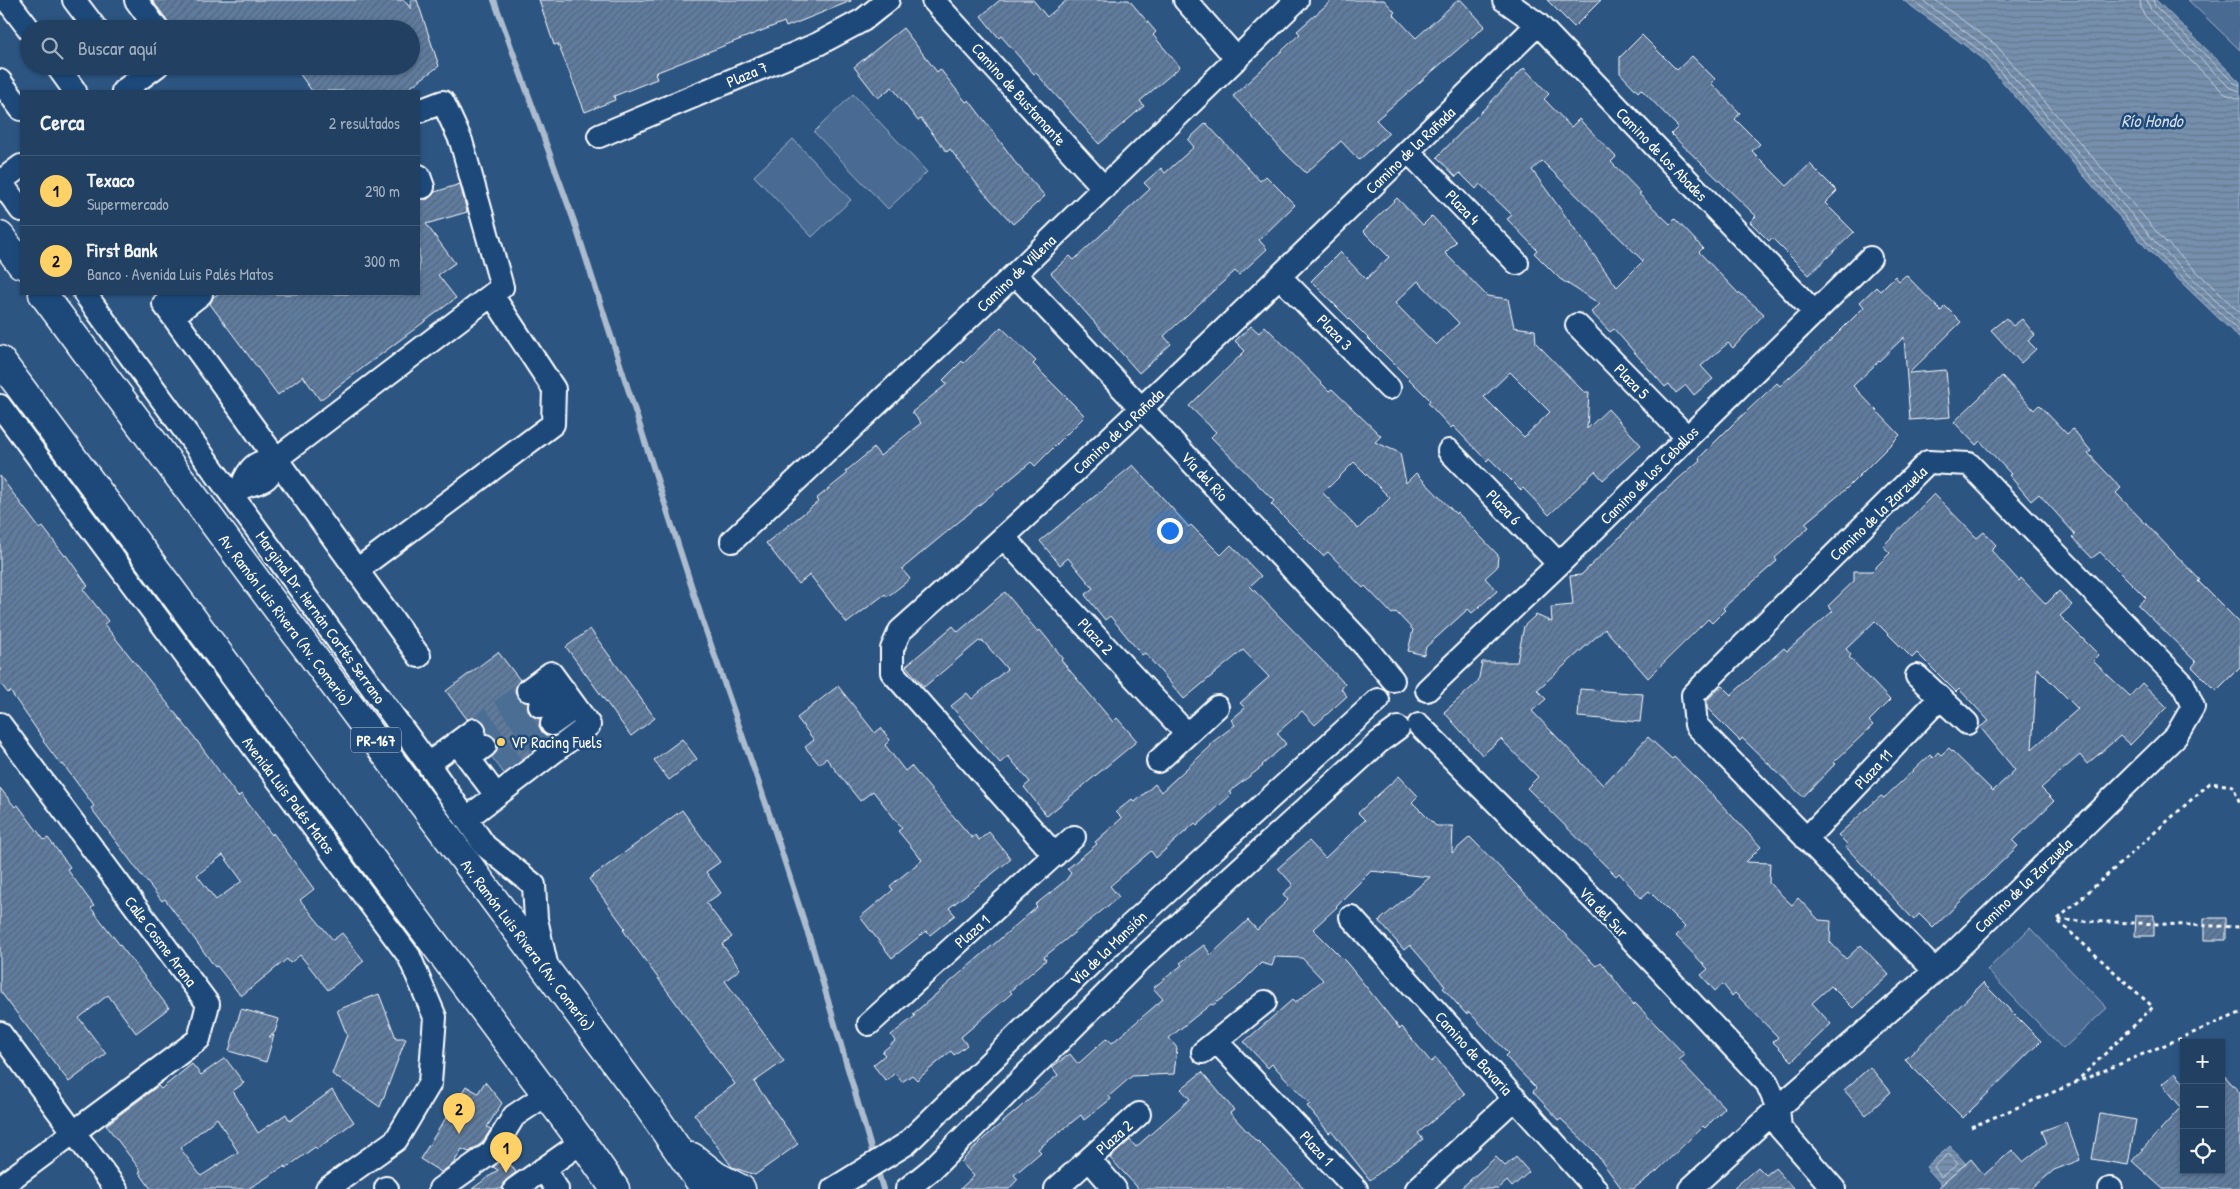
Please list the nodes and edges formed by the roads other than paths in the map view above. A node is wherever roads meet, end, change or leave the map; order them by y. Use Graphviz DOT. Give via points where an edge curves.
graph roads {
  1 [pos="8,0"];
  2 [pos="74,0"];
  3 [pos="136,0"];
  4 [pos="888,0"];
  5 [pos="933,0"];
  6 [pos="1185,0"];
  7 [pos="1297,0"];
  8 [pos="1504,0"];
  9 [pos="22,20"];
  10 [pos="89,20"];
  11 [pos="150,20"];
  12 [pos="1538,24"];
  13 [pos="1237,59"];
  14 [pos="64,75"];
  15 [pos="0,81"];
  16 [pos="75,90"];
  17 [pos="20,108"];
  18 [pos="420,111"];
  19 [pos="599,136"];
  20 [pos="1408,151"];
  21 [pos="20,167"];
  22 [pos="0,181"];
  23 [pos="1104,188"];
  24 [pos="20,209"];
  25 [pos="0,236"];
  26 [pos="1870,258"];
  27 [pos="20,263"];
  28 [pos="1518,263"];
  29 [pos="1015,274"];
  30 [pos="1280,277"];
  31 [pos="44,295"];
  32 [pos="86,295"];
  33 [pos="176,295"];
  34 [pos="200,295"];
  35 [pos="492,295"];
  36 [pos="1815,313"];
  37 [pos="173,316"];
  38 [pos="1577,325"];
  39 [pos="0,360"];
  40 [pos="1389,388"];
  41 [pos="0,406"];
  42 [pos="1142,408"];
  43 [pos="1688,437"];
  44 [pos="1450,450"];
  45 [pos="276,459"];
  46 [pos="236,490"];
  47 [pos="1004,538"];
  48 [pos="732,542"];
  49 [pos="1559,564"];
  50 [pos="357,570"];
  51 [pos="419,656"];
  52 [pos="1916,676"];
  53 [pos="1393,680"];
  54 [pos="1427,690"];
  55 [pos="570,698"];
  56 [pos="1940,698"];
  57 [pos="1378,700"];
  58 [pos="1217,708"];
  59 [pos="1967,723"];
  60 [pos="0,724"];
  61 [pos="1408,726"];
  62 [pos="1188,734"];
  63 [pos="1158,761"];
  64 [pos="428,764"];
  65 [pos="496,795"];
  66 [pos="467,818"];
  67 [pos="1074,837"];
  68 [pos="1806,839"];
  69 [pos="1055,854"];
  70 [pos="1351,917"];
  71 [pos="547,970"];
  72 [pos="1935,971"];
  73 [pos="1265,1002"];
  74 [pos="869,1024"];
  75 [pos="0,1033"];
  76 [pos="547,1094"];
  77 [pos="1515,1098"];
  78 [pos="1778,1108"];
  79 [pos="1139,1114"];
  80 [pos="75,1132"];
  81 [pos="582,1142"];
  82 [pos="673,1142"];
  83 [pos="1088,1160"];
  84 [pos="544,1170"];
  85 [pos="608,1182"];
  86 [pos="0,1187"];
  87 [pos="116,1189"];
  88 [pos="327,1189"];
  89 [pos="440,1189"];
  90 [pos="515,1189"];
  91 [pos="557,1189"];
  92 [pos="705,1189"];
  93 [pos="741,1189"];
  94 [pos="833,1189"];
  95 [pos="907,1189"];
  96 [pos="1056,1189"];
  97 [pos="1115,1189"];
  98 [pos="1356,1189"];
  99 [pos="1417,1189"];
  100 [pos="1596,1189"];
  101 [pos="1690,1189"];
  102 [pos="1834,1189"];
  1 -- 9 [label="street"];
  2 -- 10 [label="street"];
  3 -- 11 [label="street"];
  4 -- 19 [label="street, Plaza 7" via="863,20 818,44"];
  5 -- 23 [label="street, Camino de Bustamante"];
  6 -- 13 [label="street"];
  7 -- 13 [label="street, Camino de Villena"];
  8 -- 12 [label="street, Camino de los Abades"];
  12 -- 20 [label="street, Camino de la Rañada"];
  12 -- 36 [label="street, Camino de los Abades"];
  13 -- 23 [label="street, Camino de Villena"];
  14 -- 16 [label="street"];
  15 -- 17 [label="street"];
  18 -- 35 [label="street" via="443,102 461,141 502,287"];
  20 -- 28 [label="street, Plaza 4"];
  20 -- 30 [label="street, Camino de la Rañada"];
  21 -- 22 [label="street"];
  22 -- 24 [label="street"];
  23 -- 29 [label="street, Camino de Villena"];
  25 -- 27 [label="main road"];
  26 -- 36 [label="street, Camino de los Ceballos"];
  29 -- 42 [label="street, Vía del Río"];
  29 -- 48 [label="street, Camino de Villena"];
  30 -- 40 [label="street, Plaza 3"];
  30 -- 42 [label="street, Camino de la Rañada"];
  31 -- 71 [label="main road, Av. Ramón Luis Rivera (Av. Comerío) / PR-167"];
  32 -- 46 [label="street, Marginal Dr. Hernán Cortés Serrano"];
  33 -- 37 [label="street" via="164,304"];
  34 -- 37 [label="street"];
  35 -- 45 [label="street"];
  35 -- 50 [label="street" via="554,389 553,424"];
  36 -- 43 [label="street, Camino de los Ceballos"];
  37 -- 45 [label="street"];
  38 -- 43 [label="street, Plaza 5"];
  39 -- 76 [label="main road"];
  41 -- 88 [label="street, Avenida Luis Palés Matos" via="409,956 426,995 435,1017 430,1083 396,1140"];
  42 -- 47 [label="street, Camino de la Rañada"];
  42 -- 53 [label="street, Vía del Río"];
  43 -- 49 [label="street, Camino de los Ceballos"];
  44 -- 49 [label="street, Plaza 6"];
  45 -- 46 [label="street" via="262,460 248,471"];
  45 -- 50 [label="street"];
  46 -- 64 [label="street, Marginal Dr. Hernán Cortés Serrano"];
  47 -- 62 [label="street, Plaza 2"];
  47 -- 69 [label="street, Camino de la Rañada" via="900,631 892,649 892,672"];
  49 -- 54 [label="street, Camino de los Ceballos"];
  50 -- 51 [label="street"];
  52 -- 56 [label="street"];
  53 -- 54 [label="street" via="1405,677 1418,681"];
  53 -- 57 [label="street" via="1383,688"];
  54 -- 61 [label="street" via="1430,709 1426,718"];
  55 -- 55 [label="street" via="551,674 540,707"];
  55 -- 65 [label="street" via="590,725"];
  56 -- 59 [label="street"];
  56 -- 68 [label="street, Plaza 11"];
  57 -- 61 [label="street" via="1380,712 1387,722"];
  57 -- 94 [label="street, Vía de la Mansión" via="1123,932 906,1144"];
  58 -- 62 [label="street"];
  60 -- 80 [label="street, Calle Cosme Arana" via="208,1004 199,1039"];
  61 -- 78 [label="street, Vía del Sur" via="1602,908 1767,1083"];
  61 -- 95 [label="street, Vía de la Mansión" via="1379,742 1138,962 932,1169"];
  62 -- 63 [label="street"];
  64 -- 65 [label="street" via="471,744 490,770"];
  64 -- 66 [label="street, Marginal Dr. Hernán Cortés Serrano"];
  65 -- 66 [label="street"];
  66 -- 71 [label="street, Marginal Dr. Hernán Cortés Serrano" via="485,846 534,885 536,919"];
  67 -- 69 [label="street, Plaza 1"];
  68 -- 72 [label="street, Camino de la Zarzuela"];
  68 -- 72 [label="street, Camino de la Zarzuela" via="1696,725 1693,695 1928,462 1969,464 2183,684 2192,707 2176,736"];
  69 -- 74 [label="street, Plaza 1"];
  70 -- 77 [label="street, Camino de Bavaria"];
  71 -- 82 [label="main road, Av. Ramón Luis Rivera (Av. Comerío) / PR-167"];
  72 -- 78 [label="street, Camino de la Zarzuela"];
  73 -- 98 [label="street, Plaza 1" via="1210,1047"];
  75 -- 80 [label="street"];
  76 -- 81 [label="main road"];
  76 -- 89 [label="street" via="514,1116 492,1152"];
  77 -- 99 [label="street"];
  77 -- 100 [label="street, Camino de Bavaria"];
  78 -- 101 [label="street, Camino de la Zarzuela"];
  78 -- 102 [label="street, Vía del Sur" via="1780,1128"];
  79 -- 83 [label="street, Plaza 2"];
  80 -- 86 [label="street"];
  80 -- 87 [label="street"];
  81 -- 84 [label="street"];
  81 -- 85 [label="main road"];
  82 -- 92 [label="main road, Av. Ramón Luis Rivera (Av. Comerío) / PR-167"];
  82 -- 93 [label="main road" via="716,1176"];
  83 -- 96 [label="street, Plaza 2"];
  83 -- 97 [label="street, Plaza 2"];
  84 -- 90 [label="street"];
  84 -- 91 [label="street"];
}
